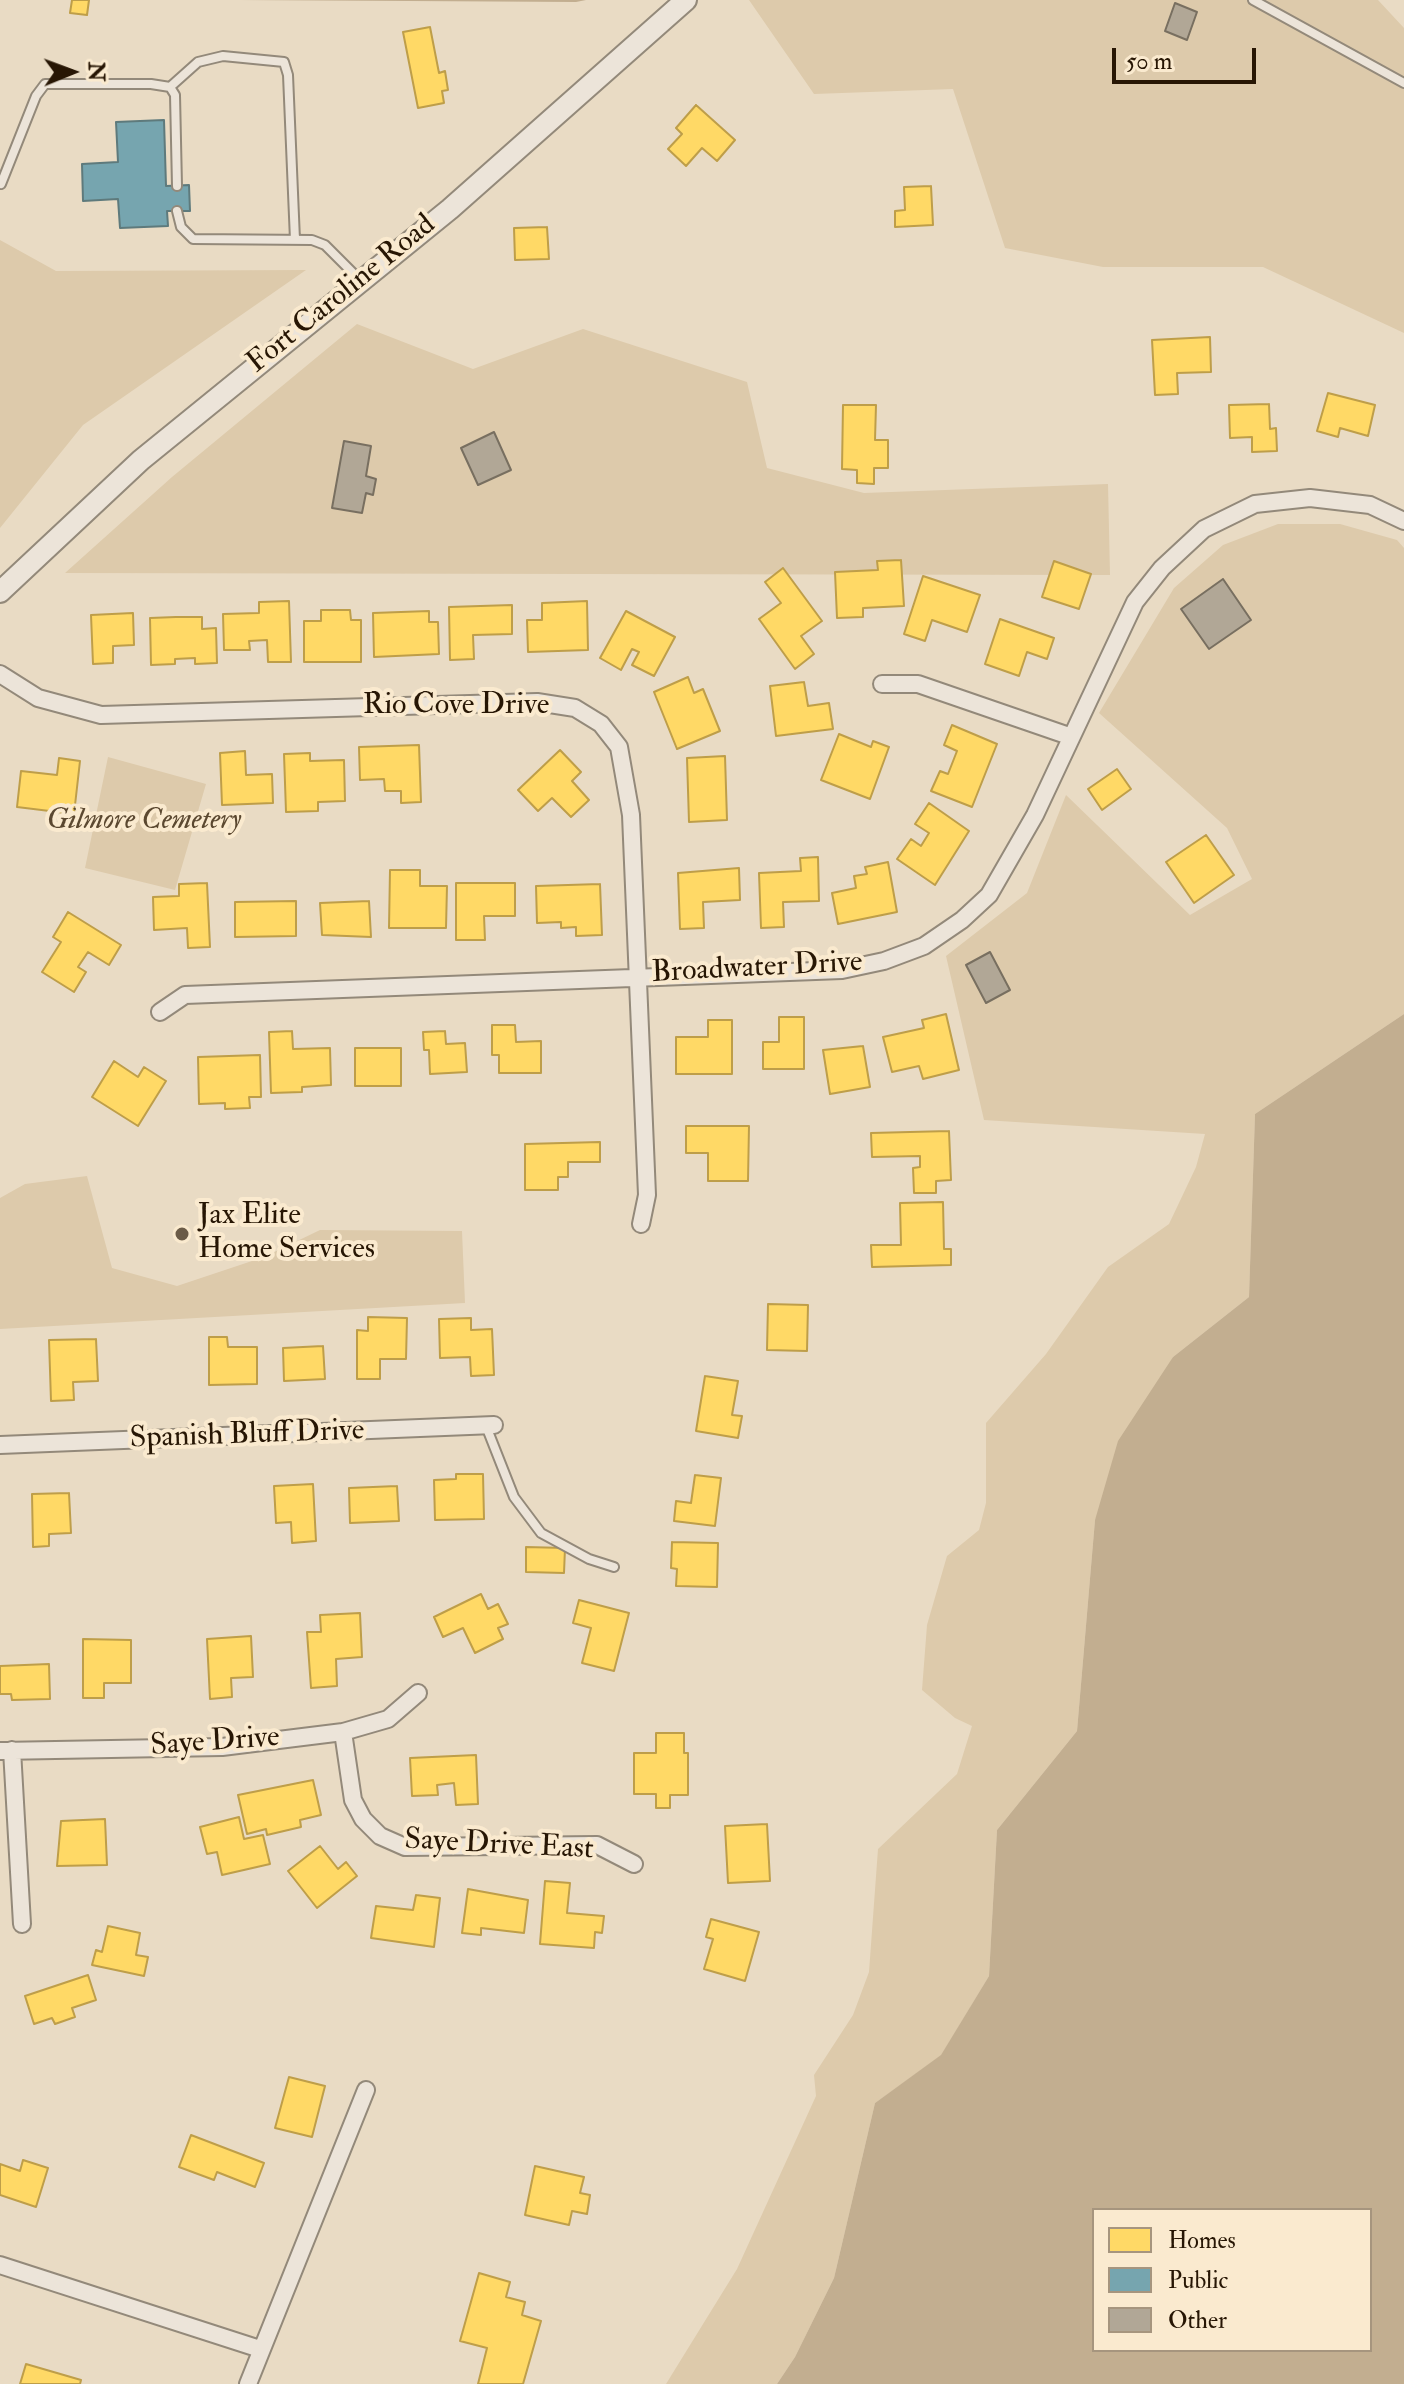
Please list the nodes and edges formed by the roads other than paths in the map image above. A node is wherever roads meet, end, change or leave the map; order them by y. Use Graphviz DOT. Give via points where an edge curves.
graph roads {
  1 [pos="686,0"];
  2 [pos="1253,0"];
  3 [pos="1404,83"];
  4 [pos="170,87"];
  5 [pos="1,184"];
  6 [pos="177,186"];
  7 [pos="177,211"];
  8 [pos="295,240"];
  9 [pos="360,280"];
  10 [pos="1404,521"];
  11 [pos="0,592"];
  12 [pos="0,674"];
  13 [pos="882,684"];
  14 [pos="1069,736"];
  15 [pos="639,976"];
  16 [pos="160,1012"];
  17 [pos="641,1224"];
  18 [pos="490,1425"];
  19 [pos="0,1445"];
  20 [pos="614,1567"];
  21 [pos="418,1693"];
  22 [pos="343,1732"];
  23 [pos="6,1751"];
  24 [pos="634,1864"];
  25 [pos="22,1924"];
  26 [pos="366,2090"];
  27 [pos="0,2265"];
  28 [pos="260,2349"];
  29 [pos="248,2384"];
  1 -- 9 [label="street, Fort Caroline Road" via="473,189"];
  2 -- 3 [label="lane"];
  4 -- 5 [label="lane" via="45,84"];
  4 -- 6 [label="lane" via="175,95"];
  4 -- 8 [label="lane" via="198,62 223,56 284,62"];
  7 -- 8 [label="lane" via="181,227 193,239"];
  8 -- 9 [label="lane" via="325,245"];
  9 -- 11 [label="street, Fort Caroline Road" via="141,460"];
  10 -- 14 [label="street, Broadwater Drive" via="1370,505 1310,498 1255,504 1204,529 1135,602"];
  12 -- 15 [label="street, Rio Cove Drive" via="38,698 101,715 473,702 575,708 601,724 619,747 627,782"];
  13 -- 14 [label="street" via="918,684"];
  14 -- 15 [label="street, Broadwater Drive" via="1035,815 989,895 924,946 842,970"];
  15 -- 16 [label="street, Broadwater Drive" via="185,995"];
  15 -- 17 [label="street, Rio Cove Drive" via="647,1195"];
  18 -- 19 [label="street, Spanish Bluff Drive"];
  18 -- 20 [label="lane" via="514,1497 541,1533"];
  21 -- 22 [label="street, Saye Drive" via="388,1719"];
  22 -- 23 [label="street, Saye Drive" via="222,1747"];
  22 -- 24 [label="street, Saye Drive East" via="353,1800 380,1836 405,1847 597,1845"];
  23 -- 25 [label="street"];
  26 -- 28 [label="street"];
  27 -- 28 [label="street"];
  28 -- 29 [label="street"];
}
